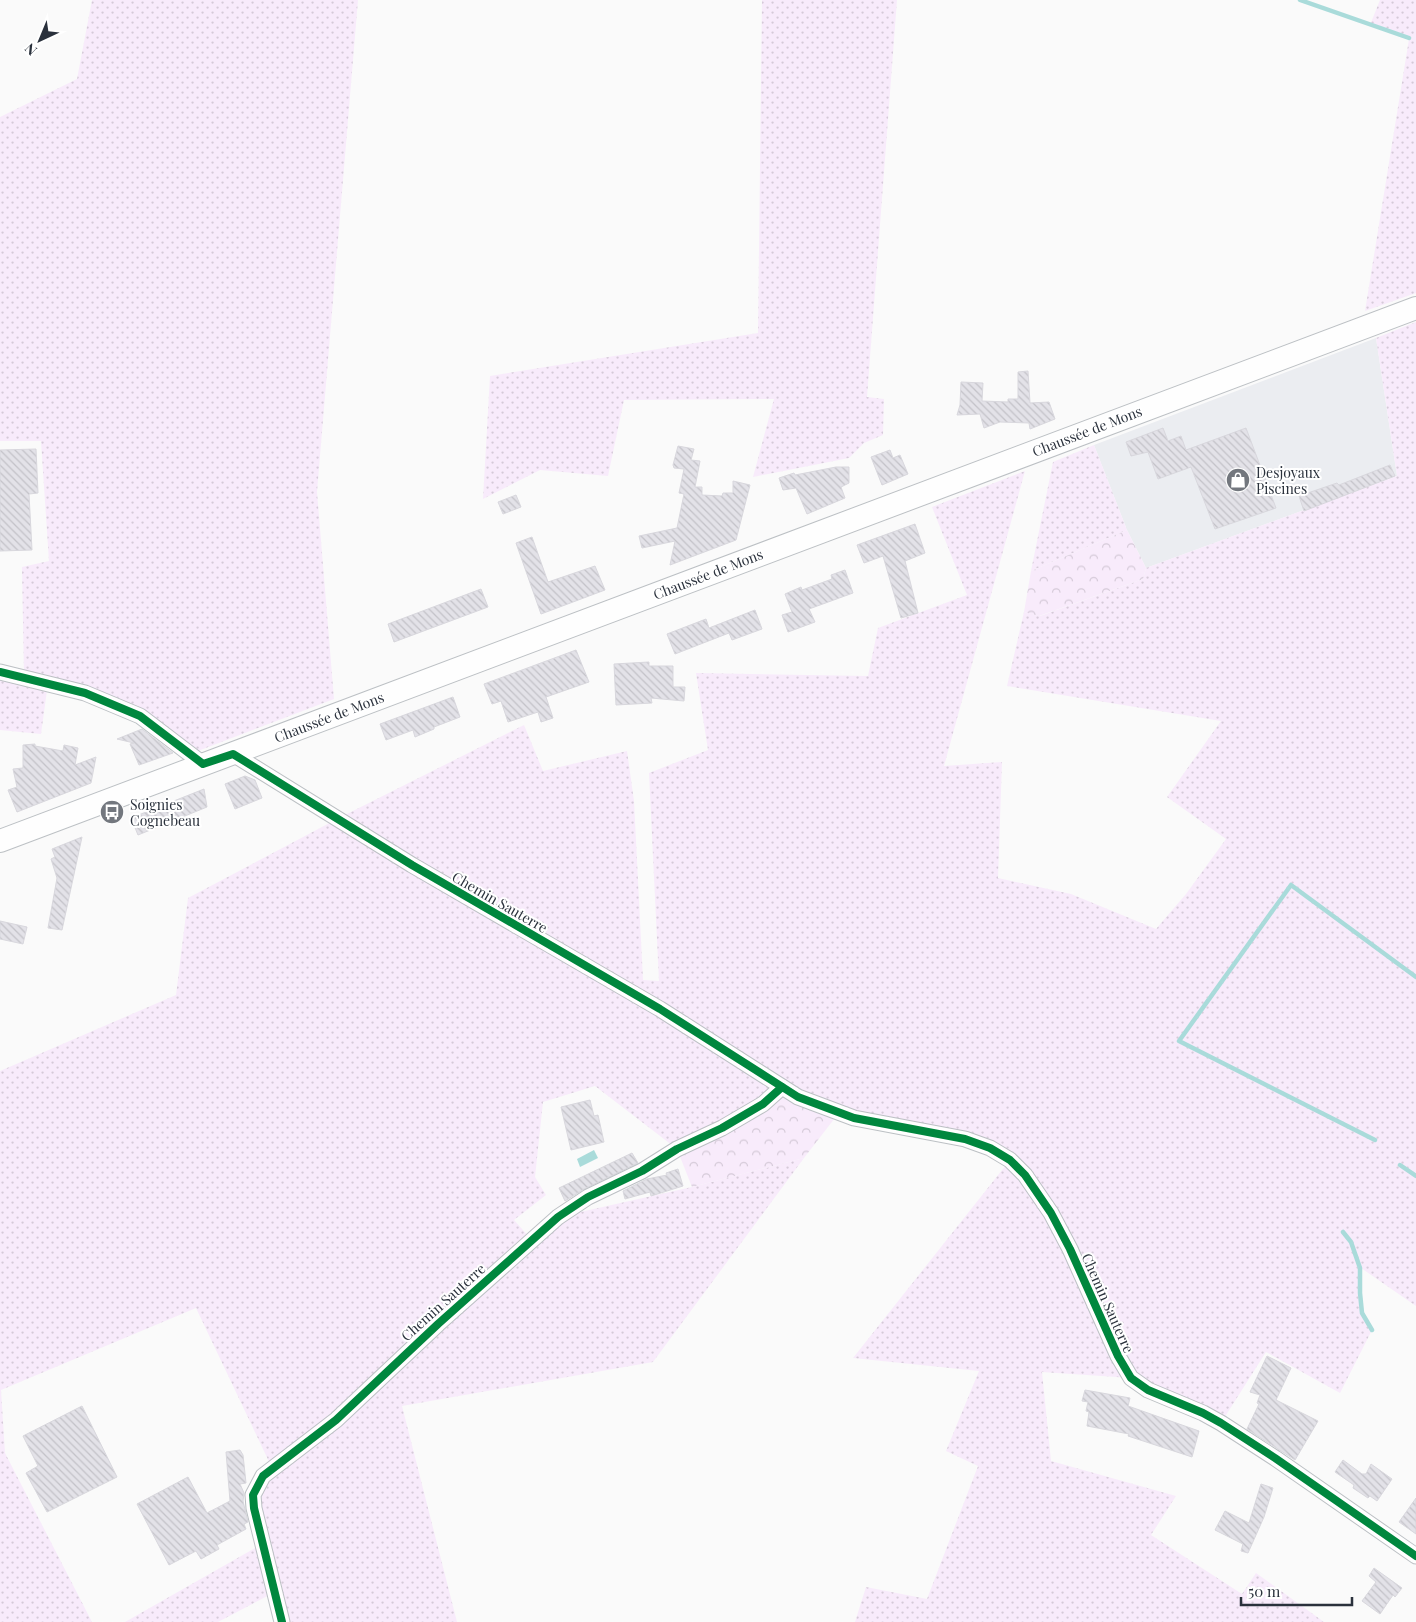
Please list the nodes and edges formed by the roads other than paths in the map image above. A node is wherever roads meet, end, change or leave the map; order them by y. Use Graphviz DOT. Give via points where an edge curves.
graph roads {
  1 [pos="1416,308"];
  2 [pos="0,672"];
  3 [pos="233,754"];
  4 [pos="203,764"];
  5 [pos="0,841"];
  6 [pos="782,1087"];
  7 [pos="1416,1556"];
  8 [pos="282,1622"];
  1 -- 3 [label="main road, Chaussée de Mons"];
  2 -- 4 [label="street" via="86,693 132,713"];
  3 -- 4 [label="main road, Chaussée de Mons"];
  3 -- 6 [label="street, Chemin Sauterre" via="420,869 660,1009"];
  4 -- 5 [label="main road, Chaussée de Mons"];
  6 -- 7 [label="street, Chemin Sauterre" via="798,1098 838,1114 965,1139 1010,1160 1025,1175 1051,1213 1131,1378 1148,1390 1221,1424"];
  6 -- 8 [label="street, Chemin Sauterre" via="763,1104 722,1128 588,1197 558,1217 336,1420 263,1476 254,1495 254,1508"];
}
